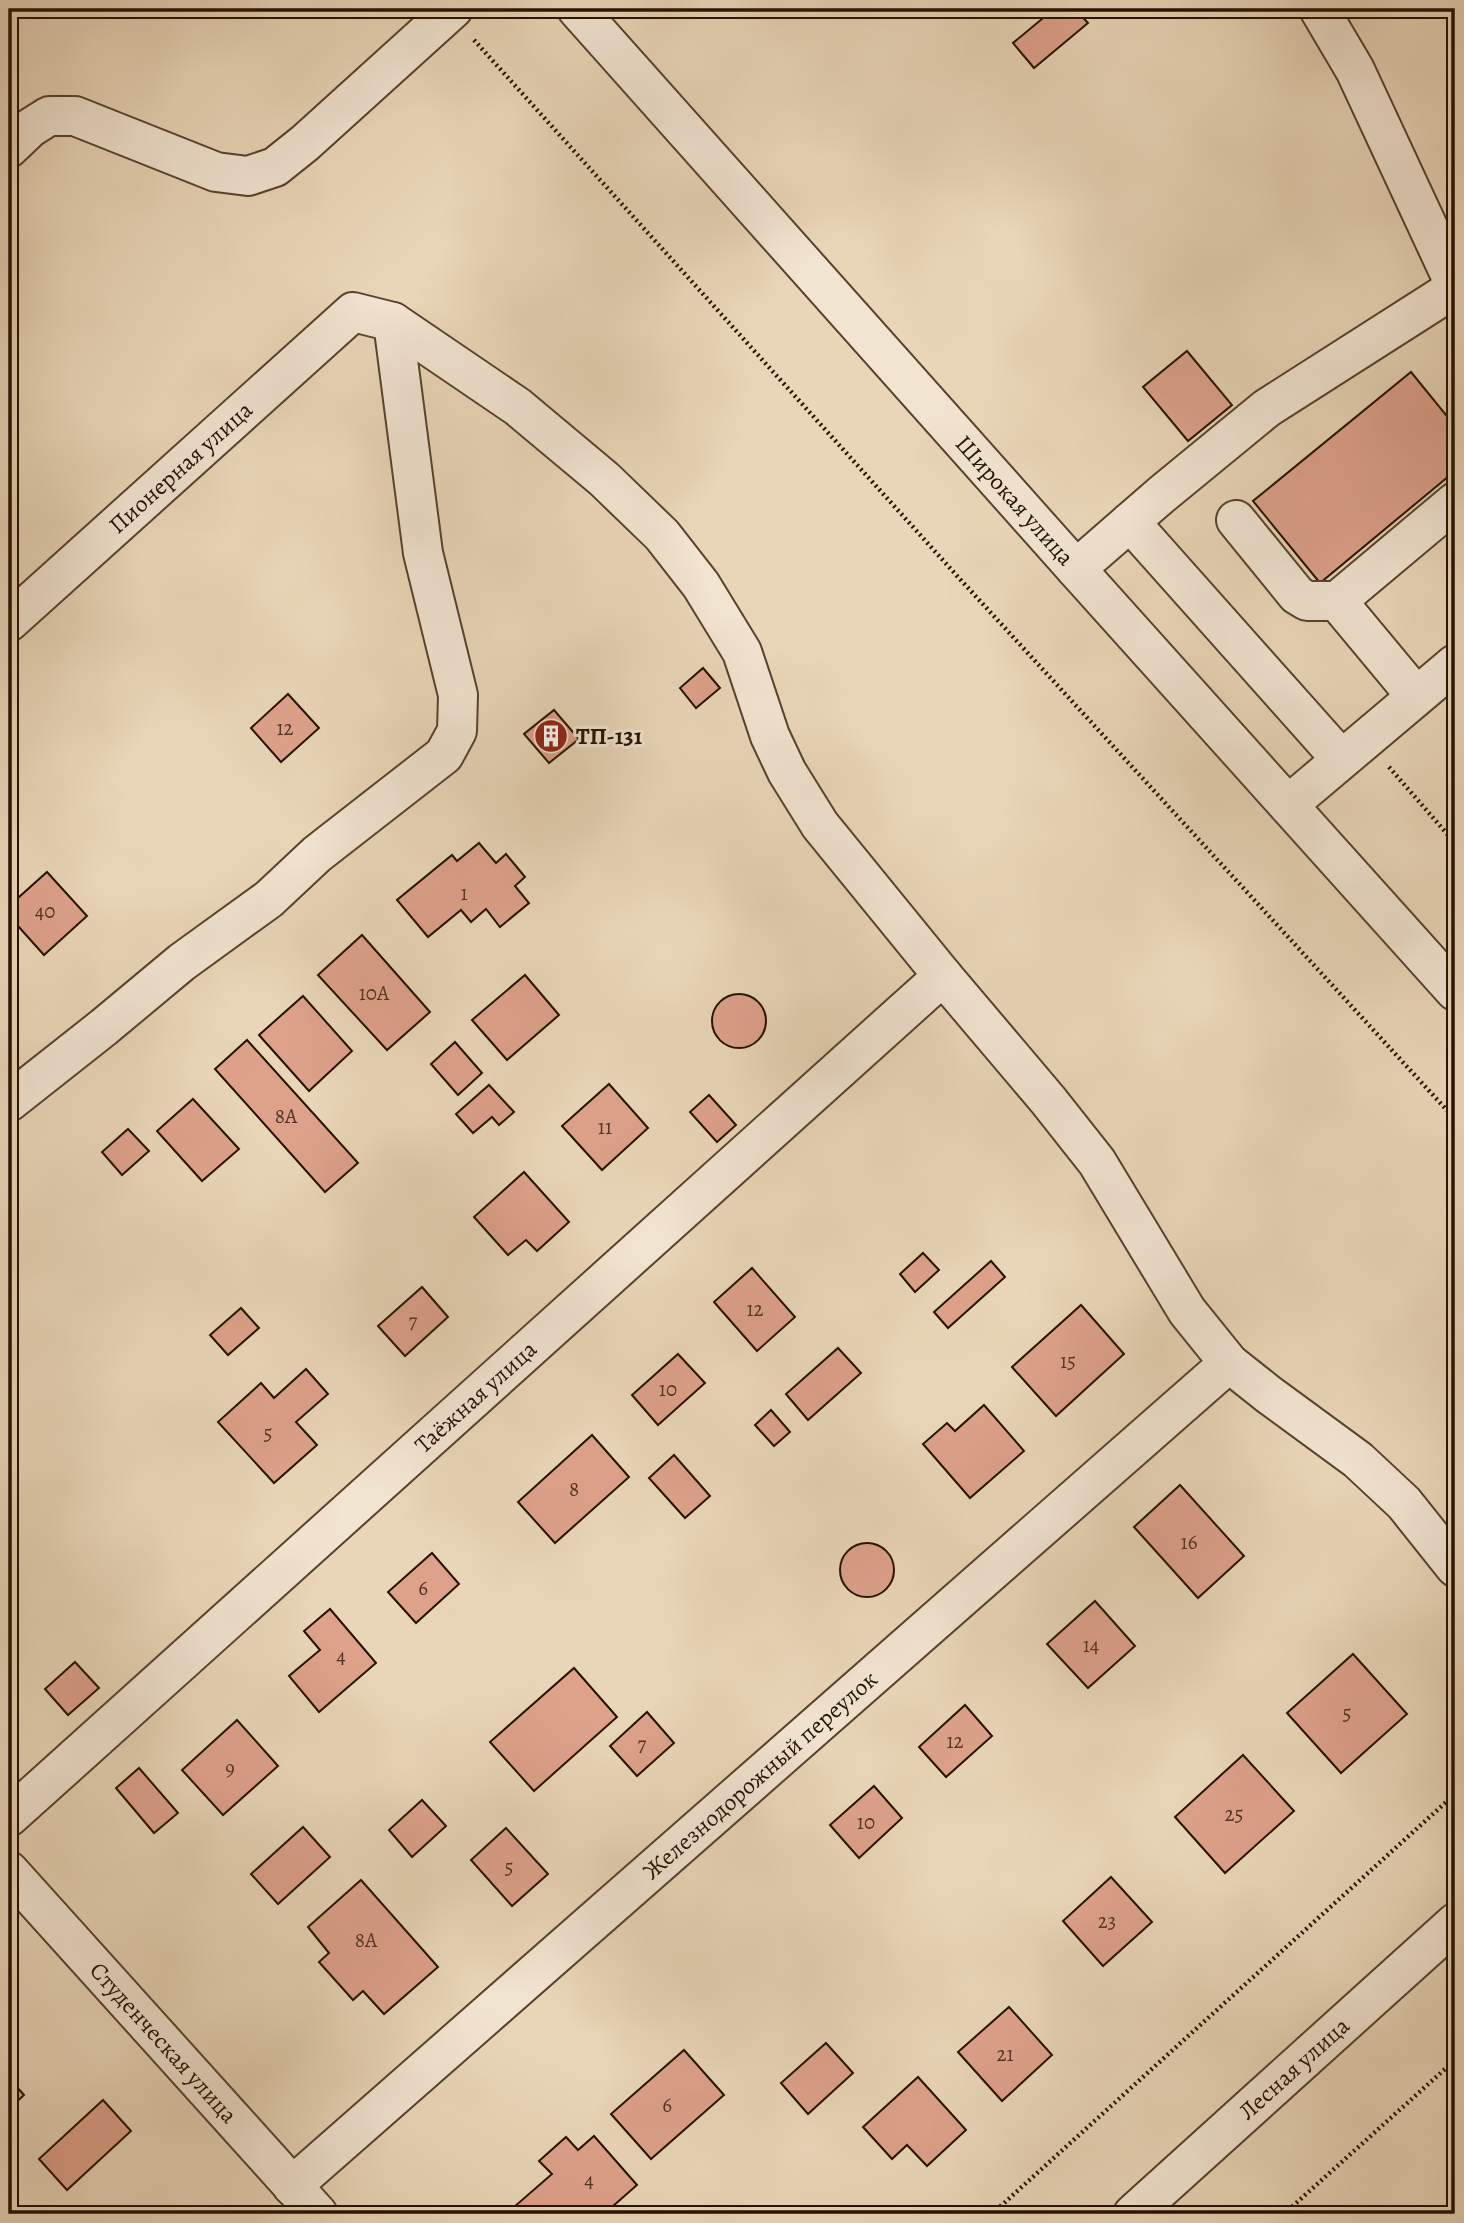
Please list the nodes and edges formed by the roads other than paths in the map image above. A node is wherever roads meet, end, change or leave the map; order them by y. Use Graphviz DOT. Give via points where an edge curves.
graph roads {
  1 [pos="577,9"];
  2 [pos="1319,9"];
  3 [pos="451,11"];
  4 [pos="9,148"];
  5 [pos="1455,286"];
  6 [pos="393,322"];
  7 [pos="1455,502"];
  8 [pos="1236,520"];
  9 [pos="1130,522"];
  10 [pos="1076,569"];
  11 [pos="1337,601"];
  12 [pos="9,622"];
  13 [pos="1455,664"];
  14 [pos="1416,696"];
  15 [pos="1341,759"];
  16 [pos="1288,805"];
  17 [pos="943,976"];
  18 [pos="1455,991"];
  19 [pos="9,1102"];
  20 [pos="1229,1363"];
  21 [pos="1455,1567"];
  22 [pos="9,1817"];
  23 [pos="9,1871"];
  24 [pos="1455,1923"];
  25 [pos="292,2186"];
  26 [pos="318,2214"];
  27 [pos="1133,2214"];
  1 -- 10 [label="street, Широкая улица"];
  2 -- 5 [label="street" via="1355,70"];
  3 -- 4 [label="street" via="305,143 275,167 248,176 216,172 75,116 49,116"];
  5 -- 9 [label="street" via="1267,408"];
  6 -- 12 [label="street, Пионерная улица" via="353,312"];
  6 -- 17 [label="street" via="518,407 604,479 662,536 701,585 742,652 770,736 820,825"];
  6 -- 19 [label="street" via="423,553 458,695 457,731 444,755"];
  7 -- 11 [label="street"];
  8 -- 11 [label="street" via="1297,595 1307,601"];
  9 -- 10 [label="street"];
  9 -- 15 [label="street"];
  10 -- 16 [label="street, Широкая улица"];
  11 -- 14 [label="street"];
  13 -- 14 [label="street"];
  14 -- 15 [label="street"];
  15 -- 16 [label="street"];
  16 -- 18 [label="street, Широкая улица"];
  17 -- 20 [label="street" via="1097,1162 1187,1311"];
  17 -- 22 [label="street, Таёжная улица"];
  20 -- 21 [label="street" via="1358,1460 1404,1503"];
  20 -- 25 [label="street, Железнодорожный переулок"];
  23 -- 25 [label="street, Студенческая улица"];
  24 -- 27 [label="street, Лесная улица"];
  25 -- 26 [label="street, Студенческая улица"];
}
